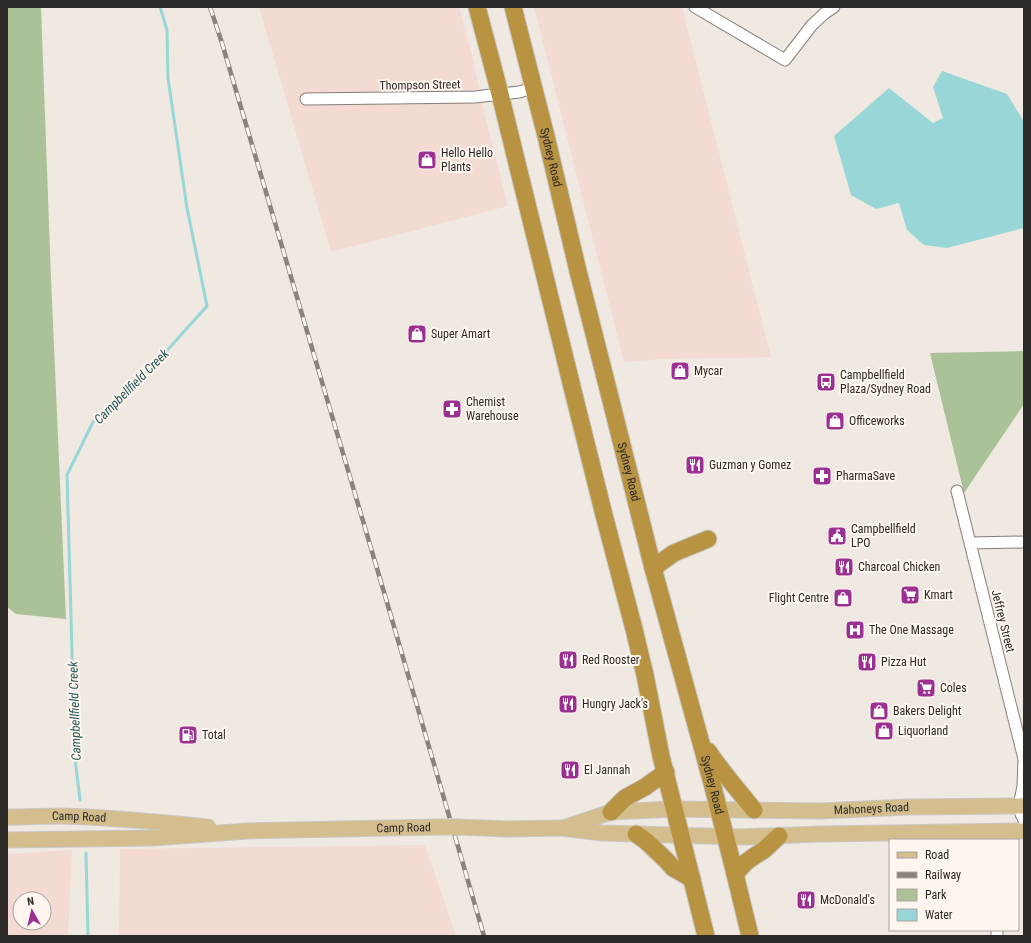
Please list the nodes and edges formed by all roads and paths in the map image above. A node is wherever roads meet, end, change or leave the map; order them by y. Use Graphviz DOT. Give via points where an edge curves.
graph roads {
  1 [pos="477,7"];
  2 [pos="513,7"];
  3 [pos="695,7"];
  4 [pos="834,7"];
  5 [pos="534,88"];
  6 [pos="500,94"];
  7 [pos="306,99"];
  8 [pos="957,491"];
  9 [pos="708,539"];
  10 [pos="1024,542"];
  11 [pos="970,543"];
  12 [pos="653,568"];
  13 [pos="700,739"];
  14 [pos="1024,759"];
  15 [pos="666,772"];
  16 [pos="1024,780"];
  17 [pos="674,809"];
  18 [pos="719,810"];
  19 [pos="754,810"];
  20 [pos="820,810"];
  21 [pos="1022,810"];
  22 [pos="611,812"];
  23 [pos="7,817"];
  24 [pos="561,828"];
  25 [pos="246,831"];
  26 [pos="1024,831"];
  27 [pos="636,834"];
  28 [pos="820,834"];
  29 [pos="681,836"];
  30 [pos="779,836"];
  31 [pos="995,836"];
  32 [pos="726,837"];
  33 [pos="7,840"];
  34 [pos="735,874"];
  35 [pos="692,879"];
  36 [pos="706,936"];
  37 [pos="750,936"];
  1 -- 6 [label="highway"];
  2 -- 5 [label="highway, Sydney Road"];
  3 -- 4 [label="street" via="784,60 812,25"];
  5 -- 6 [label="street, Thompson Street"];
  5 -- 12 [label="highway, Sydney Road"];
  6 -- 7 [label="street, Thompson Street" via="475,97"];
  6 -- 15 [label="highway" via="634,628"];
  8 -- 11 [label="street, Jeffrey Street"];
  9 -- 12 [label="highway" via="674,553"];
  10 -- 11 [label="street"];
  11 -- 14 [label="street, Jeffrey Street"];
  12 -- 13 [label="highway, Sydney Road"];
  13 -- 18 [label="highway, Sydney Road"];
  13 -- 19 [label="highway" via="721,770"];
  14 -- 16 [label="street, Jeffrey Street"];
  15 -- 17 [label="highway"];
  15 -- 22 [label="highway" via="625,798"];
  16 -- 21 [label="street, Jeffrey Street"];
  17 -- 18 [label="main road, Camp Road"];
  17 -- 22 [label="main road, Camp Road"];
  17 -- 29 [label="highway"];
  18 -- 19 [label="main road, Mahoneys Road"];
  18 -- 32 [label="highway, Sydney Road"];
  19 -- 20 [label="main road, Mahoneys Road"];
  20 -- 21 [label="main road, Mahoneys Road" via="908,807"];
  20 -- 28 [label="main road"];
  22 -- 24 [label="main road, Camp Road"];
  23 -- 25 [label="main road, Camp Road" via="89,817"];
  24 -- 25 [label="main road, Camp Road, bridge" via="440,827"];
  24 -- 27 [label="main road, Camp Road"];
  25 -- 33 [label="main road, Camp Road" via="153,838"];
  26 -- 31 [label="main road, Mahoneys Road"];
  27 -- 29 [label="main road, Camp Road"];
  27 -- 35 [label="highway" via="673,868"];
  28 -- 30 [label="main road, Mahoneys Road"];
  28 -- 31 [label="main road, Mahoneys Road"];
  29 -- 32 [label="main road, Camp Road"];
  29 -- 35 [label="highway"];
  30 -- 32 [label="main road, Mahoneys Road"];
  30 -- 34 [label="highway"];
  32 -- 34 [label="highway, Sydney Road"];
  34 -- 37 [label="highway, Sydney Road"];
  35 -- 36 [label="highway"];
}
